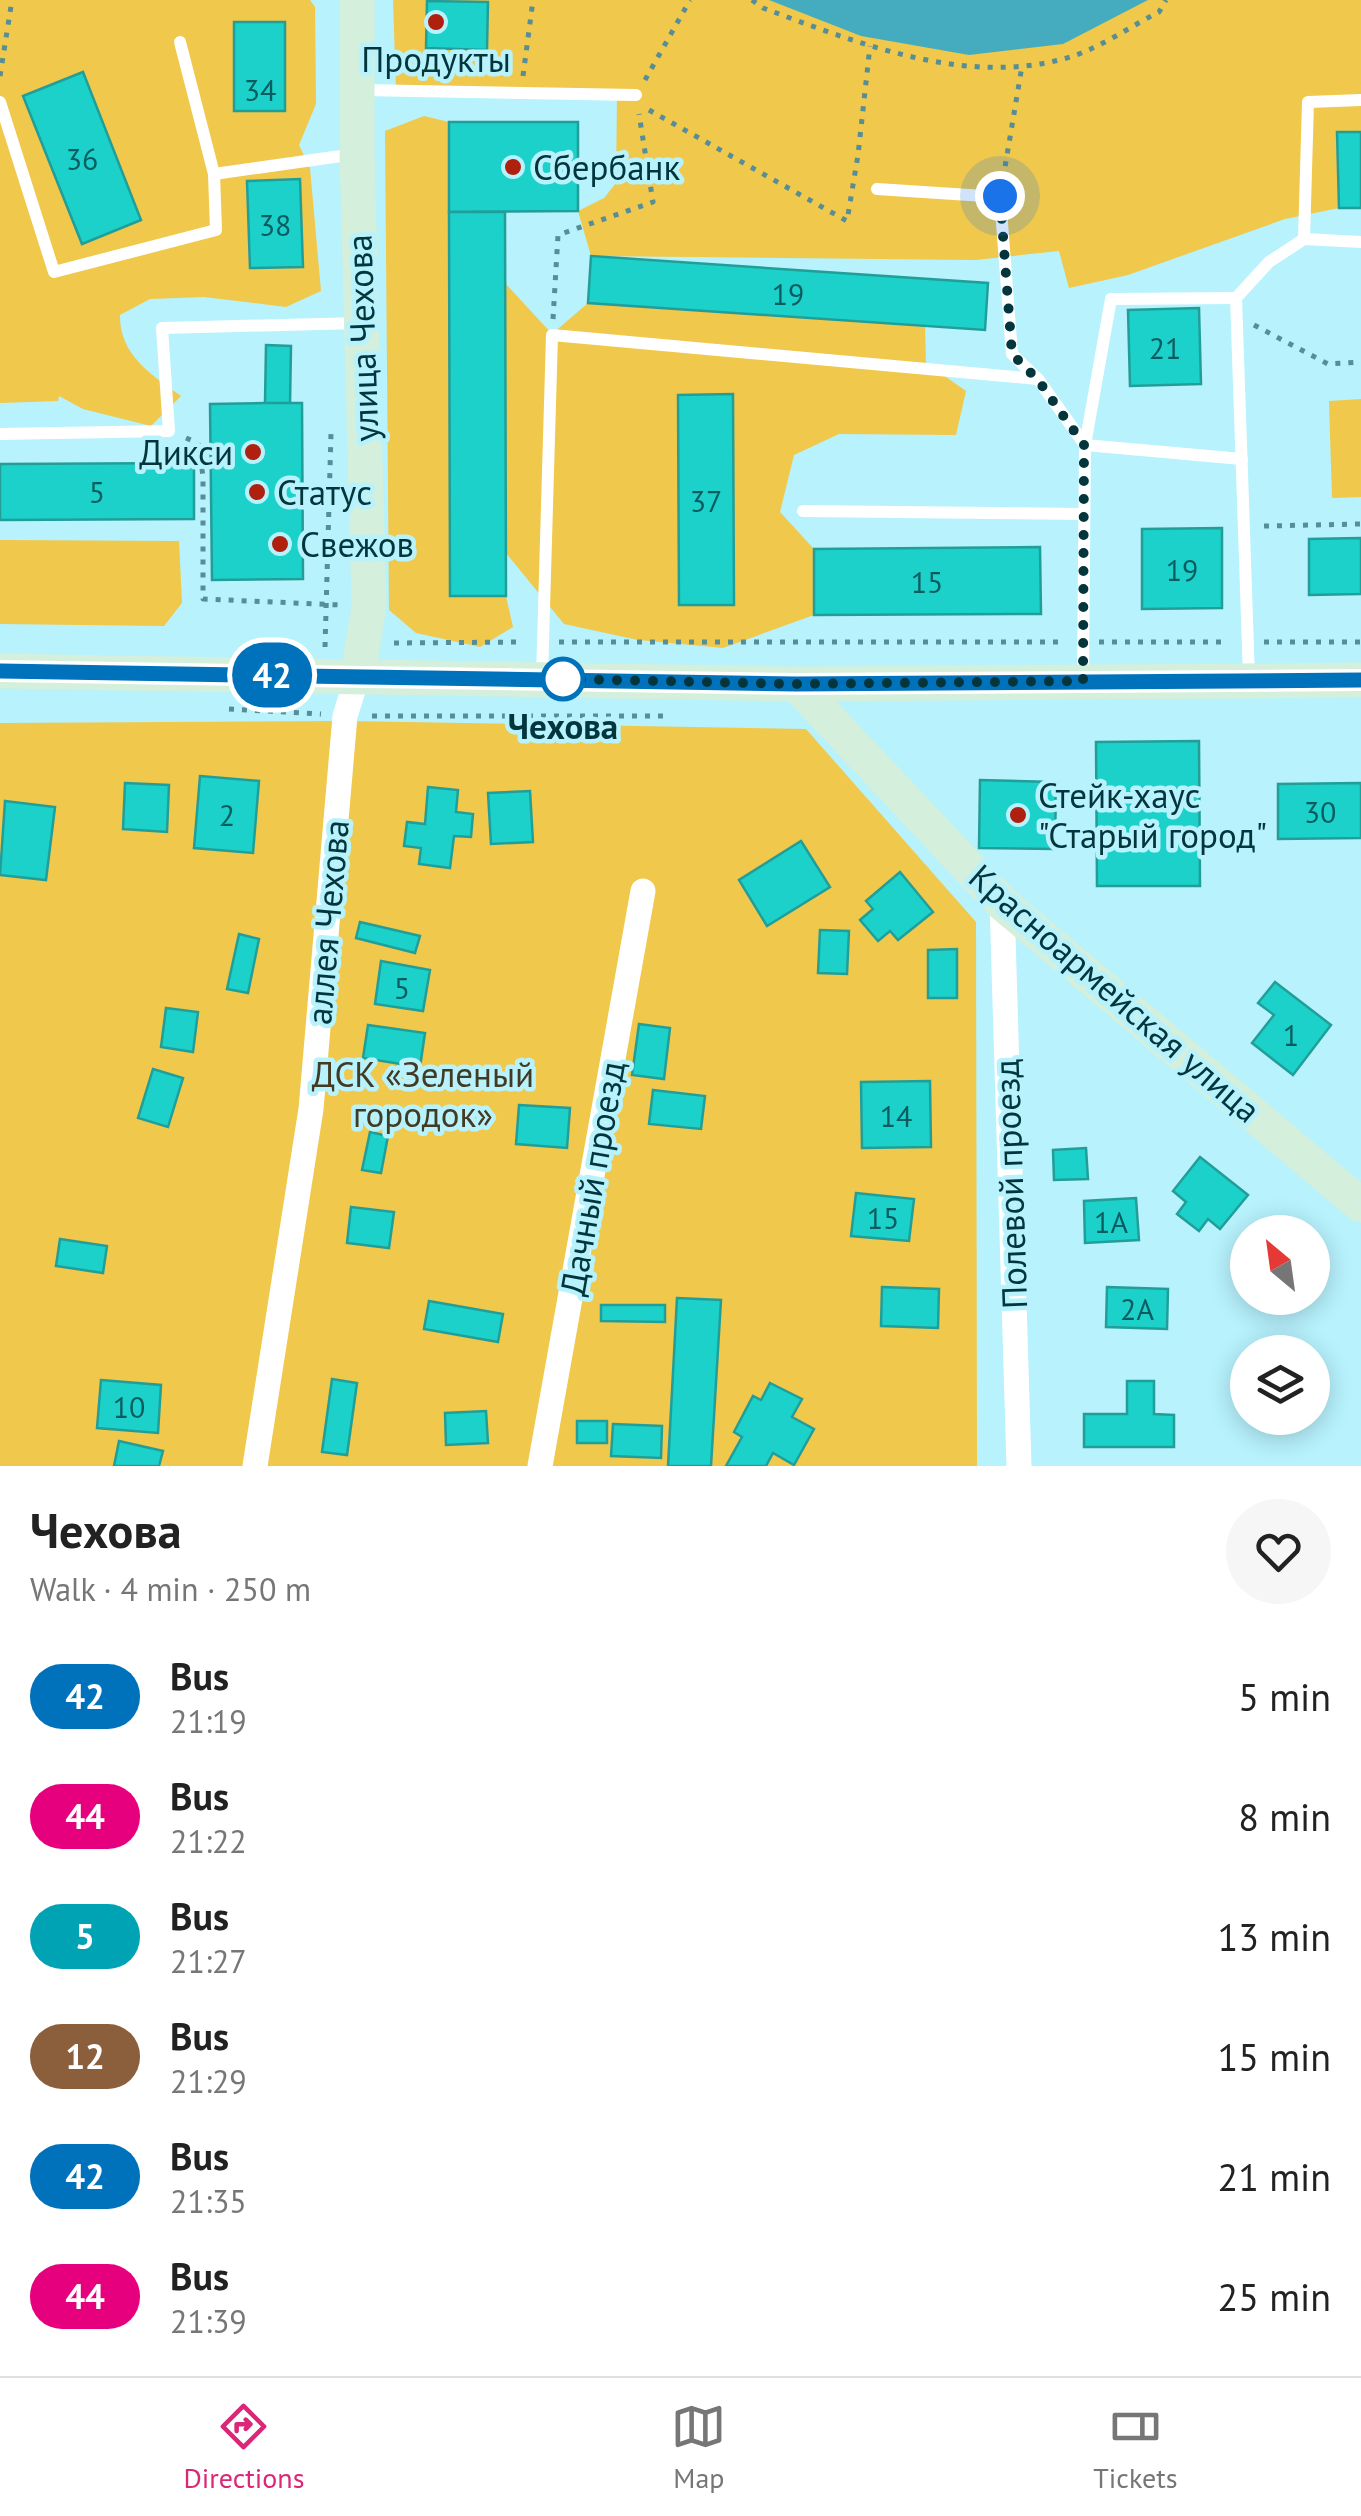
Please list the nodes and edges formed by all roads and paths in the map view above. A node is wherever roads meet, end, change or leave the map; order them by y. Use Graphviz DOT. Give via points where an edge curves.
graph roads {
  1 [pos="12,0"];
  2 [pos="357,0"];
  3 [pos="533,0"];
  4 [pos="690,0"];
  5 [pos="752,0"];
  6 [pos="1166,0"];
  7 [pos="180,42"];
  8 [pos="870,46"];
  9 [pos="1022,66"];
  10 [pos="0,76"];
  11 [pos="358,90"];
  12 [pos="520,93"];
  13 [pos="636,95"];
  14 [pos="1361,100"];
  15 [pos="0,102"];
  16 [pos="358,154"];
  17 [pos="214,174"];
  18 [pos="877,189"];
  19 [pos="1000,196"];
  20 [pos="1304,238"];
  21 [pos="1361,242"];
  22 [pos="1236,298"];
  23 [pos="1237,316"];
  24 [pos="362,323"];
  25 [pos="552,334"];
  26 [pos="1361,362"];
  27 [pos="1038,380"];
  28 [pos="331,416"];
  29 [pos="169,430"];
  30 [pos="0,434"];
  31 [pos="1084,445"];
  32 [pos="1242,460"];
  33 [pos="803,511"];
  34 [pos="1084,514"];
  35 [pos="1361,524"];
  36 [pos="1244,527"];
  37 [pos="326,604"];
  38 [pos="369,606"];
  39 [pos="544,642"];
  40 [pos="1083,642"];
  41 [pos="1248,642"];
  42 [pos="1361,642"];
  43 [pos="325,653"];
  44 [pos="360,659"];
  45 [pos="0,671"];
  46 [pos="542,679"];
  47 [pos="1248,680"];
  48 [pos="1361,680"];
  49 [pos="1083,681"];
  50 [pos="796,684"];
  51 [pos="229,709"];
  52 [pos="346,716"];
  53 [pos="673,716"];
  54 [pos="643,891"];
  55 [pos="1002,903"];
  56 [pos="1361,1205"];
  57 [pos="255,1466"];
  58 [pos="540,1466"];
  59 [pos="1020,1466"];
  1 -- 10 [label="path"];
  2 -- 11 [label="street, улица Чехова"];
  3 -- 12 [label="path"];
  4 -- 13 [label="path"];
  5 -- 8 [label="path"];
  6 -- 9 [label="path" via="1159,12 1072,57"];
  7 -- 17 [label="lane"];
  8 -- 9 [label="path" via="975,68"];
  8 -- 25 [label="path" via="846,221 637,103 653,202 558,235"];
  9 -- 19 [label="path"];
  11 -- 12 [label="lane"];
  11 -- 16 [label="street, улица Чехова"];
  12 -- 13 [label="lane"];
  14 -- 20 [label="lane" via="1308,102"];
  15 -- 17 [label="lane" via="54,272 216,230"];
  16 -- 17 [label="lane"];
  16 -- 24 [label="street, улица Чехова"];
  18 -- 19 [label="lane"];
  19 -- 27 [label="lane" via="1012,354"];
  20 -- 21 [label="lane"];
  20 -- 22 [label="lane" via="1269,262"];
  22 -- 23 [label="lane"];
  22 -- 31 [label="lane" via="1111,299"];
  23 -- 26 [label="path" via="1328,364"];
  23 -- 32 [label="lane"];
  24 -- 29 [label="lane" via="162,328"];
  24 -- 38 [label="street, улица Чехова"];
  25 -- 27 [label="lane"];
  25 -- 39 [label="lane"];
  27 -- 31 [label="lane"];
  28 -- 37 [label="path"];
  29 -- 30 [label="lane"];
  29 -- 37 [label="path" via="198,443 203,600"];
  31 -- 32 [label="lane"];
  31 -- 34 [label="lane"];
  32 -- 36 [label="lane"];
  33 -- 34 [label="lane"];
  34 -- 40 [label="lane"];
  35 -- 36 [label="path"];
  36 -- 41 [label="lane"];
  37 -- 38 [label="path"];
  37 -- 43 [label="path"];
  38 -- 44 [label="street, улица Чехова"];
  39 -- 40 [label="path"];
  39 -- 44 [label="path"];
  39 -- 46 [label="lane"];
  40 -- 41 [label="path"];
  40 -- 49 [label="lane"];
  41 -- 42 [label="path"];
  41 -- 47 [label="lane"];
  44 -- 45 [label="street"];
  44 -- 46 [label="street"];
  44 -- 52 [label="street, аллея Чехова"];
  46 -- 50 [label="street"];
  47 -- 48 [label="street"];
  47 -- 49 [label="street"];
  49 -- 50 [label="street"];
  50 -- 55 [label="street, Красноармейская улица"];
  51 -- 52 [label="path"];
  52 -- 53 [label="path"];
  52 -- 57 [label="street, аллея Чехова" via="311,1108"];
  54 -- 58 [label="street, Дачный проезд"];
  55 -- 56 [label="street, Красноармейская улица"];
  55 -- 59 [label="street, Полевой проезд"];
}
